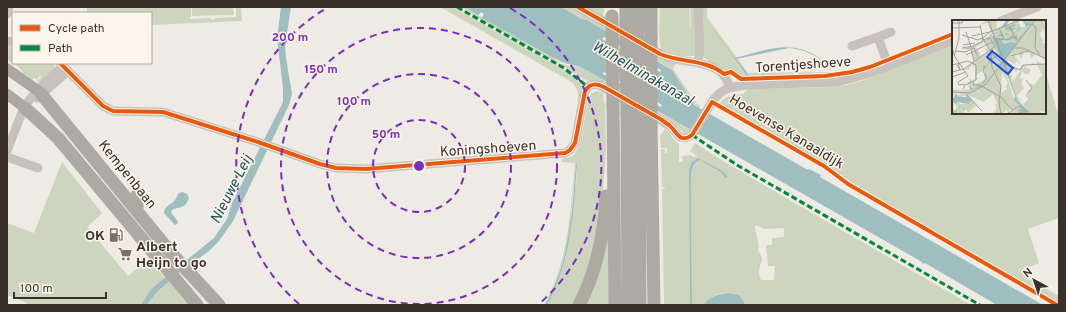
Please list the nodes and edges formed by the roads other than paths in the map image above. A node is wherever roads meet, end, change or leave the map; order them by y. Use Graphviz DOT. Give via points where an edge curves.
graph roads {
  1 [pos="9,7"];
  2 [pos="578,7"];
  3 [pos="626,7"];
  4 [pos="638,7"];
  5 [pos="651,7"];
  6 [pos="698,7"];
  7 [pos="1033,8"];
  8 [pos="612,12"];
  9 [pos="7,14"];
  10 [pos="1003,20"];
  11 [pos="891,32"];
  12 [pos="878,37"];
  13 [pos="952,40"];
  14 [pos="852,46"];
  15 [pos="698,62"];
  16 [pos="888,65"];
  17 [pos="63,67"];
  18 [pos="7,69"];
  19 [pos="730,88"];
  20 [pos="39,93"];
  21 [pos="7,94"];
  22 [pos="24,107"];
  23 [pos="7,150"];
  24 [pos="613,151"];
  25 [pos="7,157"];
  26 [pos="94,159"];
  27 [pos="112,165"];
  28 [pos="38,168"];
  29 [pos="137,195"];
  30 [pos="137,211"];
  31 [pos="197,305"];
  32 [pos="219,305"];
  33 [pos="579,305"];
  34 [pos="615,305"];
  35 [pos="628,305"];
  36 [pos="640,305"];
  37 [pos="654,305"];
  1 -- 9 [label="street"];
  2 -- 15 [label="street, Hoevense Kanaaldijk" via="660,54"];
  3 -- 35 [label="highway, bridge"];
  4 -- 36 [label="highway, bridge"];
  5 -- 37 [label="highway, bridge"];
  6 -- 15 [label="street"];
  7 -- 10 [label="street"];
  8 -- 24 [label="highway, bridge"];
  11 -- 12 [label="street, Torentjeshoeve"];
  12 -- 14 [label="street, Torentjeshoeve"];
  12 -- 16 [label="street"];
  13 -- 16 [label="street, Torentjeshoeve"];
  15 -- 19 [label="street, Hoevense Kanaaldijk" via="718,69 728,79"];
  16 -- 19 [label="street, Torentjeshoeve" via="837,82"];
  17 -- 19 [label="street, Koningshoeven" via="103,106 113,111 163,112 320,164 351,169 565,153 575,143 585,91 596,84 662,120 680,137 687,138 717,95"];
  17 -- 20 [label="street, Koningshoeven"];
  18 -- 20 [label="main road, Kempenbaan"];
  20 -- 22 [label="street, Koningshoeven"];
  20 -- 26 [label="highway, Kempenbaan"];
  21 -- 22 [label="main road"];
  22 -- 23 [label="street"];
  22 -- 31 [label="highway" via="58,138 114,209"];
  24 -- 33 [label="highway" via="608,174 601,244 592,275"];
  24 -- 34 [label="highway"];
  25 -- 28 [label="street"];
  26 -- 27 [label="highway"];
  26 -- 30 [label="highway, Kempenbaan"];
  29 -- 30 [label="highway"];
  30 -- 32 [label="highway, Kempenbaan"];
}
